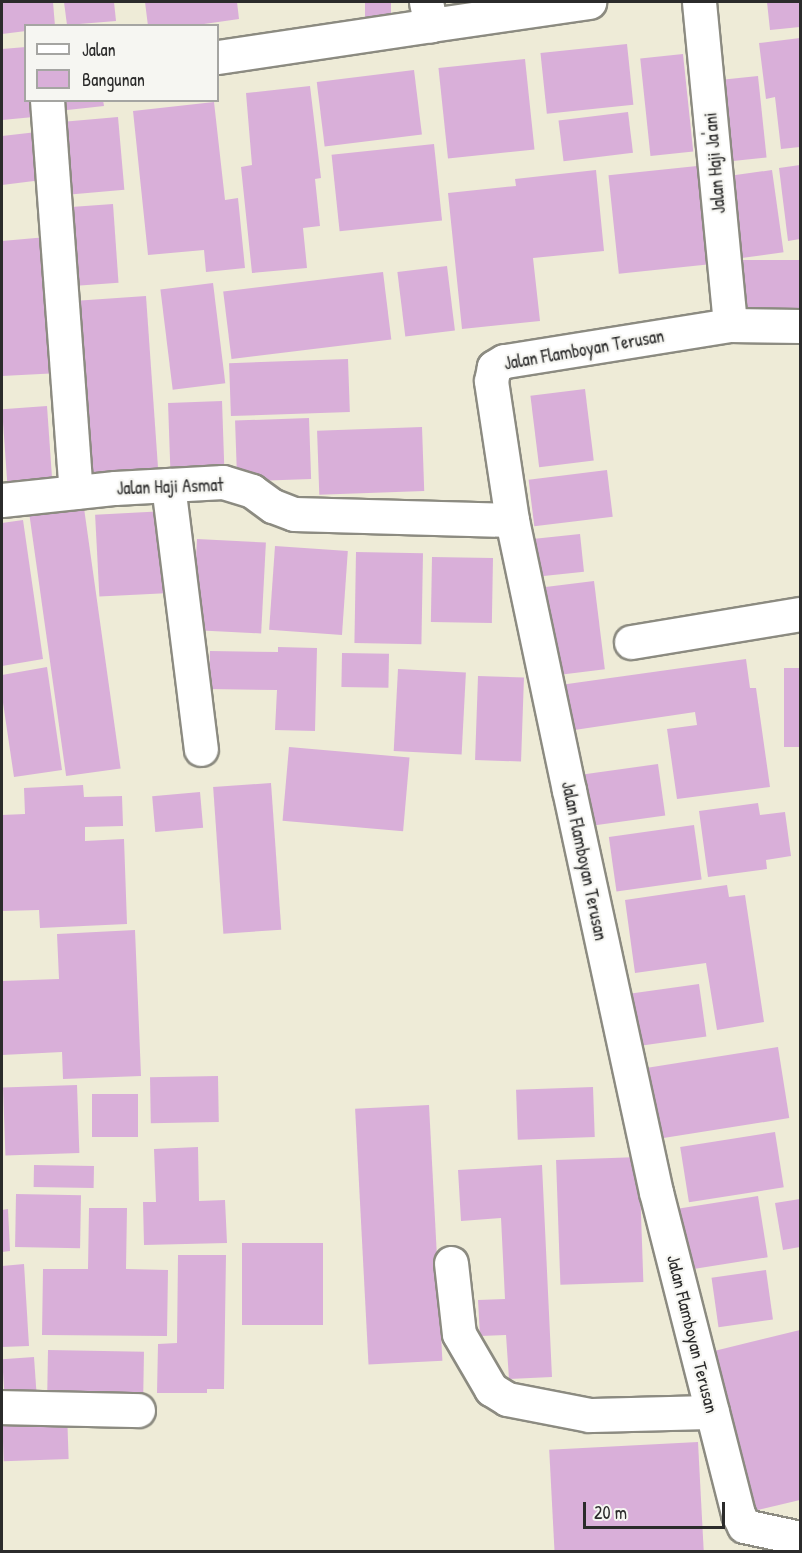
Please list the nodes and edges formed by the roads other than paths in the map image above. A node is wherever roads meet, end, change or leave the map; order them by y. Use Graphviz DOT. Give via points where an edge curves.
graph roads {
  1 [pos="589,2"];
  2 [pos="699,2"];
  3 [pos="428,13"];
  4 [pos="219,57"];
  5 [pos="47,102"];
  6 [pos="730,325"];
  7 [pos="801,326"];
  8 [pos="168,485"];
  9 [pos="76,492"];
  10 [pos="2,500"];
  11 [pos="512,520"];
  12 [pos="801,614"];
  13 [pos="631,642"];
  14 [pos="201,749"];
  15 [pos="452,1263"];
  16 [pos="2,1407"];
  17 [pos="138,1410"];
  18 [pos="712,1412"];
  19 [pos="801,1538"];
  1 -- 3 [label="street"];
  2 -- 6 [label="street, Jalan Haji Ja'ani"];
  3 -- 4 [label="street"];
  5 -- 9 [label="street"];
  6 -- 7 [label="street, Jalan Flamboyan Terusan"];
  6 -- 11 [label="street, Jalan Flamboyan Terusan" via="504,361 494,368 491,381"];
  8 -- 9 [label="street, Jalan Haji Asmat"];
  8 -- 11 [label="street, Jalan Haji Asmat" via="223,482 294,514"];
  8 -- 14 [label="street"];
  9 -- 10 [label="street, Jalan Haji Asmat"];
  11 -- 18 [label="street, Jalan Flamboyan Terusan" via="656,1192"];
  12 -- 13 [label="street"];
  15 -- 18 [label="street" via="459,1334 491,1389 507,1399 589,1415"];
  16 -- 17 [label="street"];
  18 -- 19 [label="street, Jalan Flamboyan Terusan" via="740,1521 744,1526"];
}
